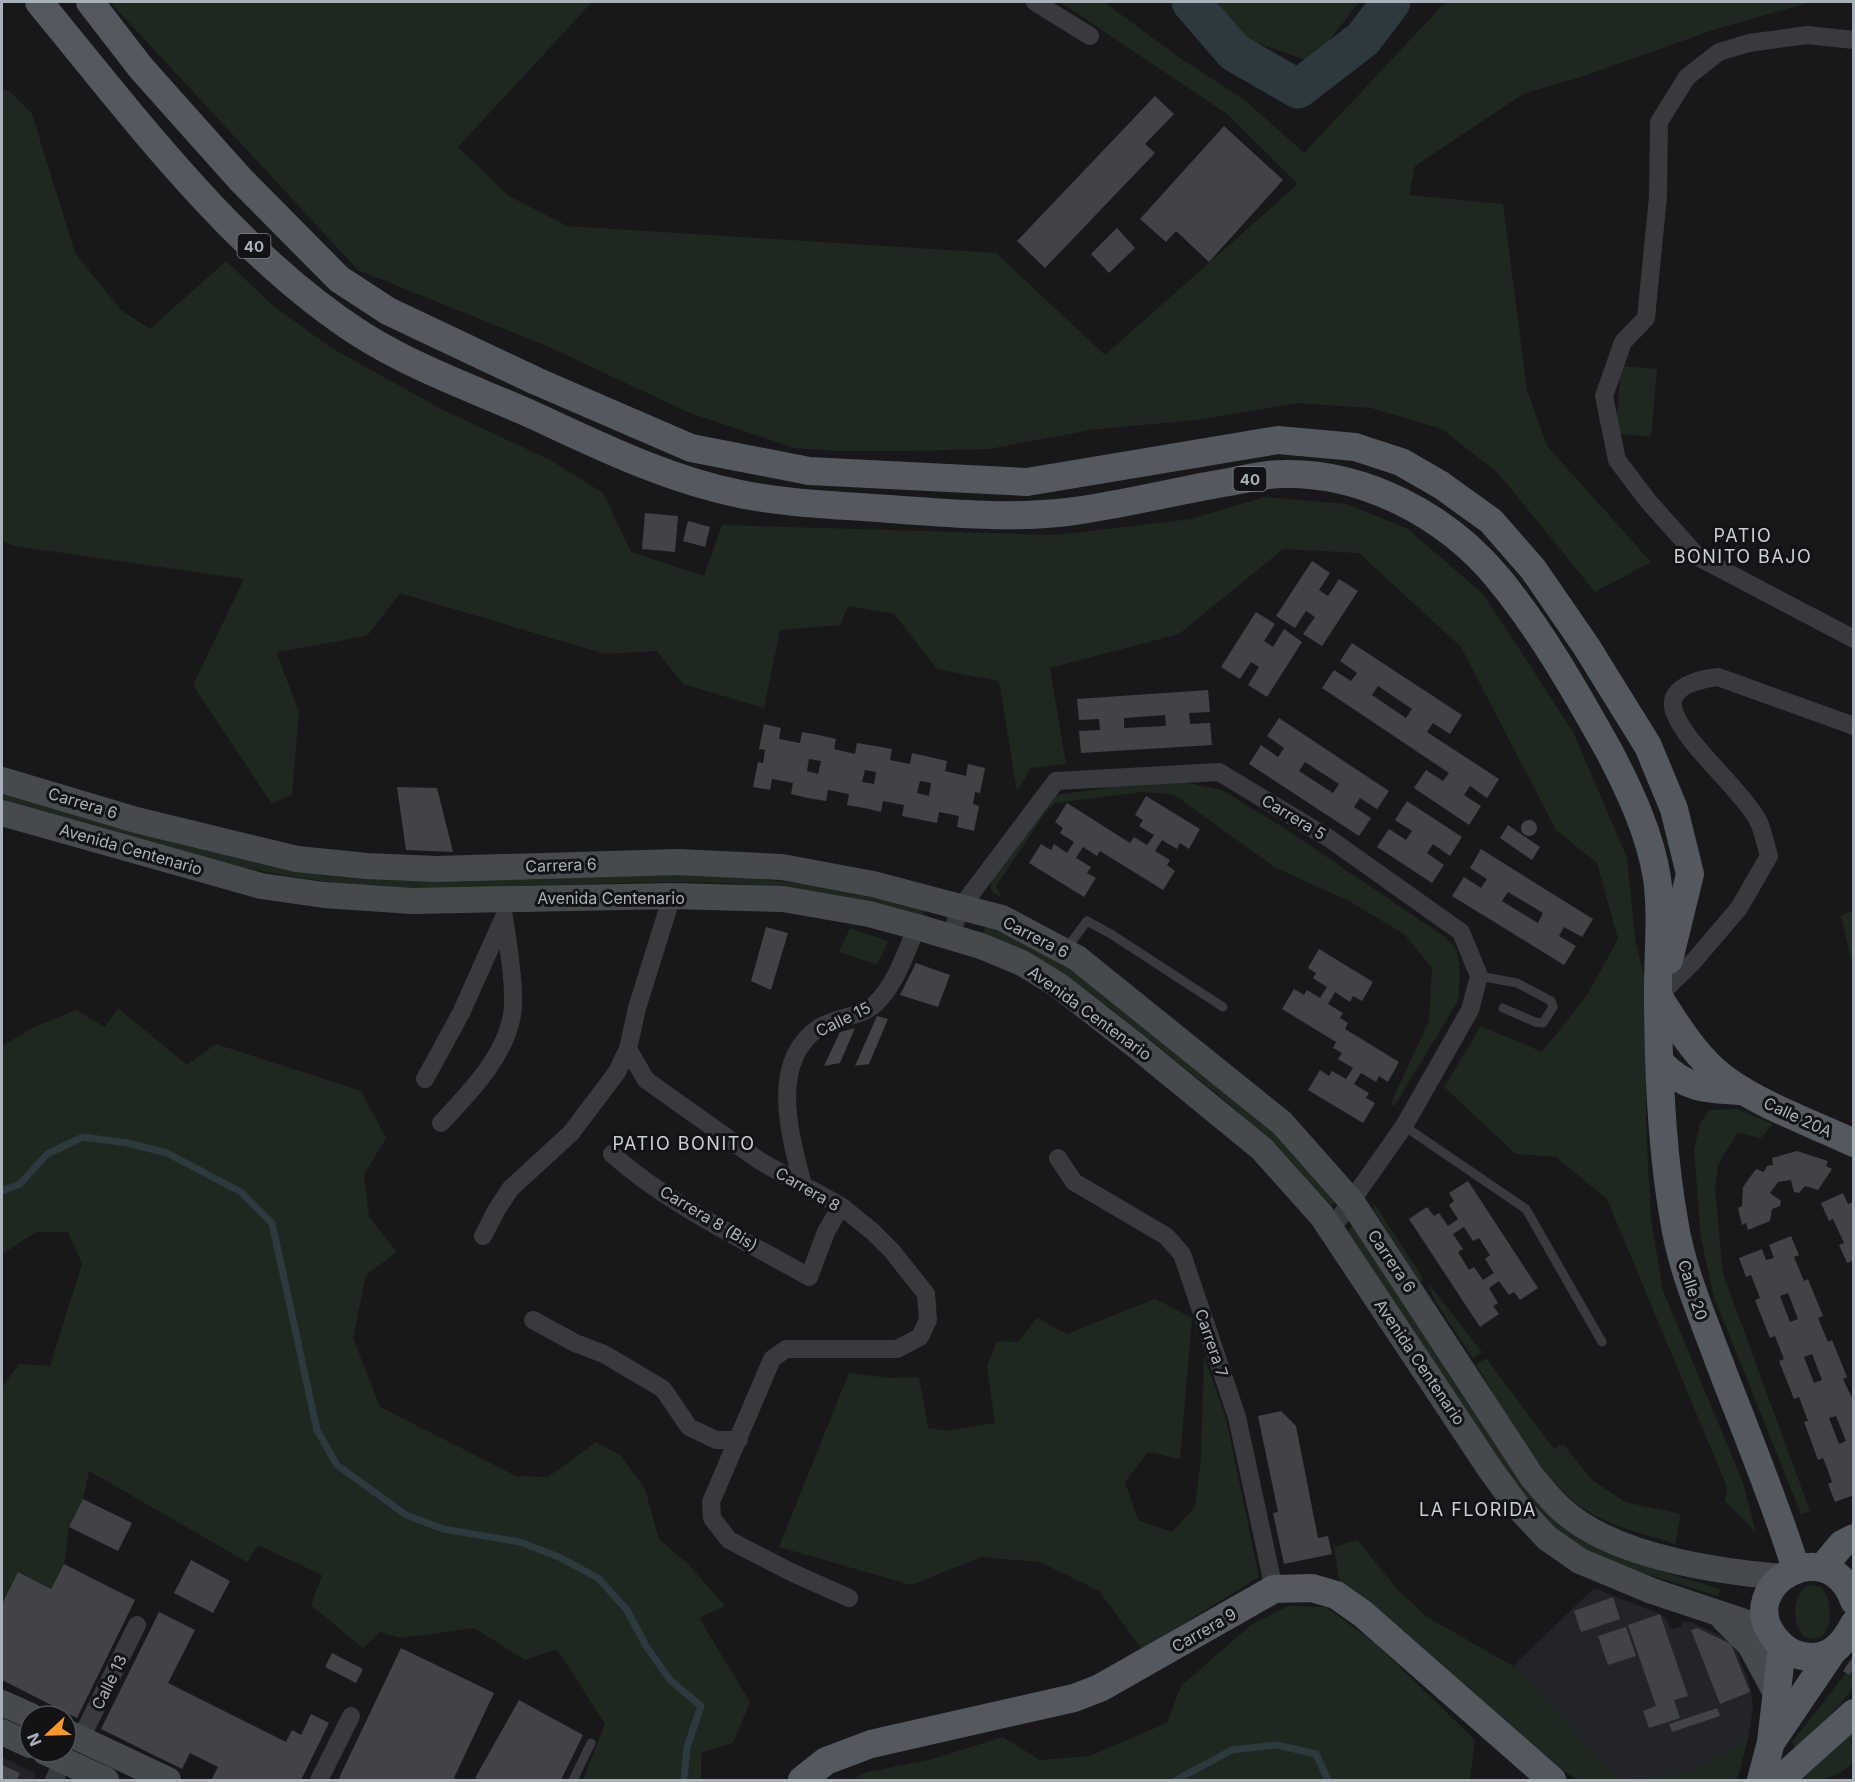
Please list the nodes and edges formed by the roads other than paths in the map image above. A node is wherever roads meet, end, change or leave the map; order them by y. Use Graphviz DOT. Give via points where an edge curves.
graph roads {
  1 [pos="39,2"];
  2 [pos="90,2"];
  3 [pos="1035,2"];
  4 [pos="1090,36"];
  5 [pos="1854,40"];
  6 [pos="1854,639"];
  7 [pos="1854,726"];
  8 [pos="2,780"];
  9 [pos="2,813"];
  10 [pos="672,896"];
  11 [pos="961,907"];
  12 [pos="504,908"];
  13 [pos="917,927"];
  14 [pos="950,937"];
  15 [pos="1065,951"];
  16 [pos="1479,976"];
  17 [pos="1658,996"];
  18 [pos="1223,1007"];
  19 [pos="1503,1008"];
  20 [pos="628,1049"];
  21 [pos="1660,1063"];
  22 [pos="425,1079"];
  23 [pos="1743,1091"];
  24 [pos="441,1123"];
  25 [pos="1404,1126"];
  26 [pos="1854,1143"];
  27 [pos="612,1154"];
  28 [pos="1058,1158"];
  29 [pos="803,1185"];
  30 [pos="1352,1202"];
  31 [pos="841,1206"];
  32 [pos="1331,1230"];
  33 [pos="483,1236"];
  34 [pos="533,1320"];
  35 [pos="1602,1342"];
  36 [pos="739,1440"];
  37 [pos="1854,1538"];
  38 [pos="1800,1571"];
  39 [pos="1274,1589"];
  40 [pos="849,1598"];
  41 [pos="1854,1601"];
  42 [pos="1719,1614"];
  43 [pos="1854,1624"];
  44 [pos="137,1625"];
  45 [pos="1775,1639"];
  46 [pos="1833,1652"];
  47 [pos="1776,1693"];
  48 [pos="2,1703"];
  49 [pos="18,1710"];
  50 [pos="1853,1715"];
  51 [pos="351,1716"];
  52 [pos="78,1728"];
  53 [pos="2,1732"];
  54 [pos="78,1737"];
  55 [pos="18,1739"];
  56 [pos="1771,1742"];
  57 [pos="591,1743"];
  58 [pos="54,1764"];
  59 [pos="803,1779"];
  60 [pos="106,1780"];
  61 [pos="168,1780"];
  62 [pos="319,1780"];
  63 [pos="573,1780"];
  64 [pos="1552,1780"];
  65 [pos="1761,1780"];
  66 [pos="1775,1780"];
  1 -- 17 [label="main road, 40" via="213,207 320,305 405,358 619,456 681,480 792,502 1032,516 1282,474 1346,481 1387,495 1429,518 1469,548 1497,576 1567,680 1611,755 1643,823 1657,874 1661,918"];
  2 -- 17 [label="main road" via="141,68 241,180 339,279 388,310 536,381 691,448 809,471 1027,482 1278,440 1354,447 1401,462 1441,485 1491,521 1533,569 1648,746 1674,809 1690,874 1679,930"];
  3 -- 4 [label="street"];
  5 -- 6 [label="street" via="1807,34 1749,43 1719,52 1687,76 1659,122 1658,196 1646,318 1623,342 1604,396 1617,460 1698,558"];
  7 -- 17 [label="street" via="1718,677 1683,686 1674,698 1673,710 1683,727 1757,818 1769,856 1739,908"];
  8 -- 11 [label="main road, Carrera 6" via="136,820 297,859 437,869 678,862 782,867 873,884"];
  9 -- 12 [label="main road, Avenida Centenario" via="261,886 324,895"];
  10 -- 12 [label="main road, Avenida Centenario"];
  10 -- 13 [label="main road, Avenida Centenario" via="783,899"];
  10 -- 20 [label="street"];
  11 -- 14 [label="street"];
  11 -- 15 [label="main road, Carrera 6" via="1002,918"];
  11 -- 16 [label="street, Carrera 5" via="1056,781 1219,772 1330,839 1461,932"];
  12 -- 22 [label="street" via="460,1012"];
  12 -- 24 [label="street" via="512,1015 496,1055 470,1092"];
  13 -- 14 [label="main road, Avenida Centenario"];
  13 -- 29 [label="street, Calle 15" via="888,987 875,1004 823,1026 805,1038 795,1052 787,1097 791,1141"];
  14 -- 32 [label="main road, Avenida Centenario" via="1022,963 1058,986 1262,1149"];
  15 -- 18 [label="lane" via="1087,921"];
  15 -- 30 [label="main road, Carrera 6" via="1185,1042 1282,1123"];
  16 -- 19 [label="lane" via="1517,983 1551,1001 1553,1007 1543,1023"];
  16 -- 25 [label="street" via="1470,1010"];
  17 -- 21 [label="main road, Calle 20"];
  17 -- 23 [label="main road" via="1697,1053 1714,1071"];
  20 -- 29 [label="street, Carrera 8" via="646,1080 760,1161"];
  20 -- 33 [label="street" via="617,1072 571,1133 511,1188"];
  21 -- 23 [label="main road" via="1689,1086"];
  21 -- 38 [label="main road, Calle 20" via="1673,1218 1686,1275"];
  23 -- 26 [label="main road, Calle 20A"];
  25 -- 30 [label="street"];
  25 -- 35 [label="lane" via="1526,1209"];
  27 -- 31 [label="street, Carrera 8 (Bis)" via="666,1193 809,1277"];
  28 -- 39 [label="street, Carrera 7" via="1074,1182 1166,1236 1182,1254 1237,1417"];
  29 -- 31 [label="street, Carrera 8"];
  30 -- 32 [label="street"];
  30 -- 38 [label="main road, Carrera 6" via="1532,1477 1560,1508 1587,1528 1649,1555 1737,1573"];
  31 -- 36 [label="street, Carrera 8" via="892,1251 926,1294 928,1320 920,1337 897,1349 786,1349 772,1359"];
  32 -- 42 [label="main road, Avenida Centenario" via="1490,1469 1547,1538 1580,1562"];
  34 -- 36 [label="street" via="604,1354 663,1389 689,1427 716,1440"];
  36 -- 40 [label="street" via="711,1502 712,1518 729,1540"];
  37 -- 38 [label="main road"];
  38 -- 41 [label="main road" via="1838,1576"];
  38 -- 45 [label="main road" via="1772,1587 1766,1601 1765,1616"];
  39 -- 59 [label="main road, Carrera 9" via="1100,1688 1074,1698 871,1744 826,1761"];
  39 -- 64 [label="main road, Carrera 9" via="1312,1588 1336,1594 1410,1653"];
  42 -- 45 [label="main road, Avenida Centenario"];
  42 -- 47 [label="main road" via="1750,1645"];
  43 -- 46 [label="main road" via="1846,1640"];
  44 -- 52 [label="street, Calle 13"];
  45 -- 46 [label="main road" via="1798,1656 1816,1657"];
  45 -- 47 [label="main road"];
  46 -- 56 [label="main road"];
  47 -- 56 [label="main road"];
  48 -- 49 [label="main road"];
  50 -- 66 [label="main road"];
  51 -- 62 [label="street"];
  53 -- 55 [label="main road"];
  54 -- 61 [label="main road"];
  56 -- 65 [label="main road"];
  57 -- 63 [label="lane"];
  58 -- 60 [label="main road"];
}
